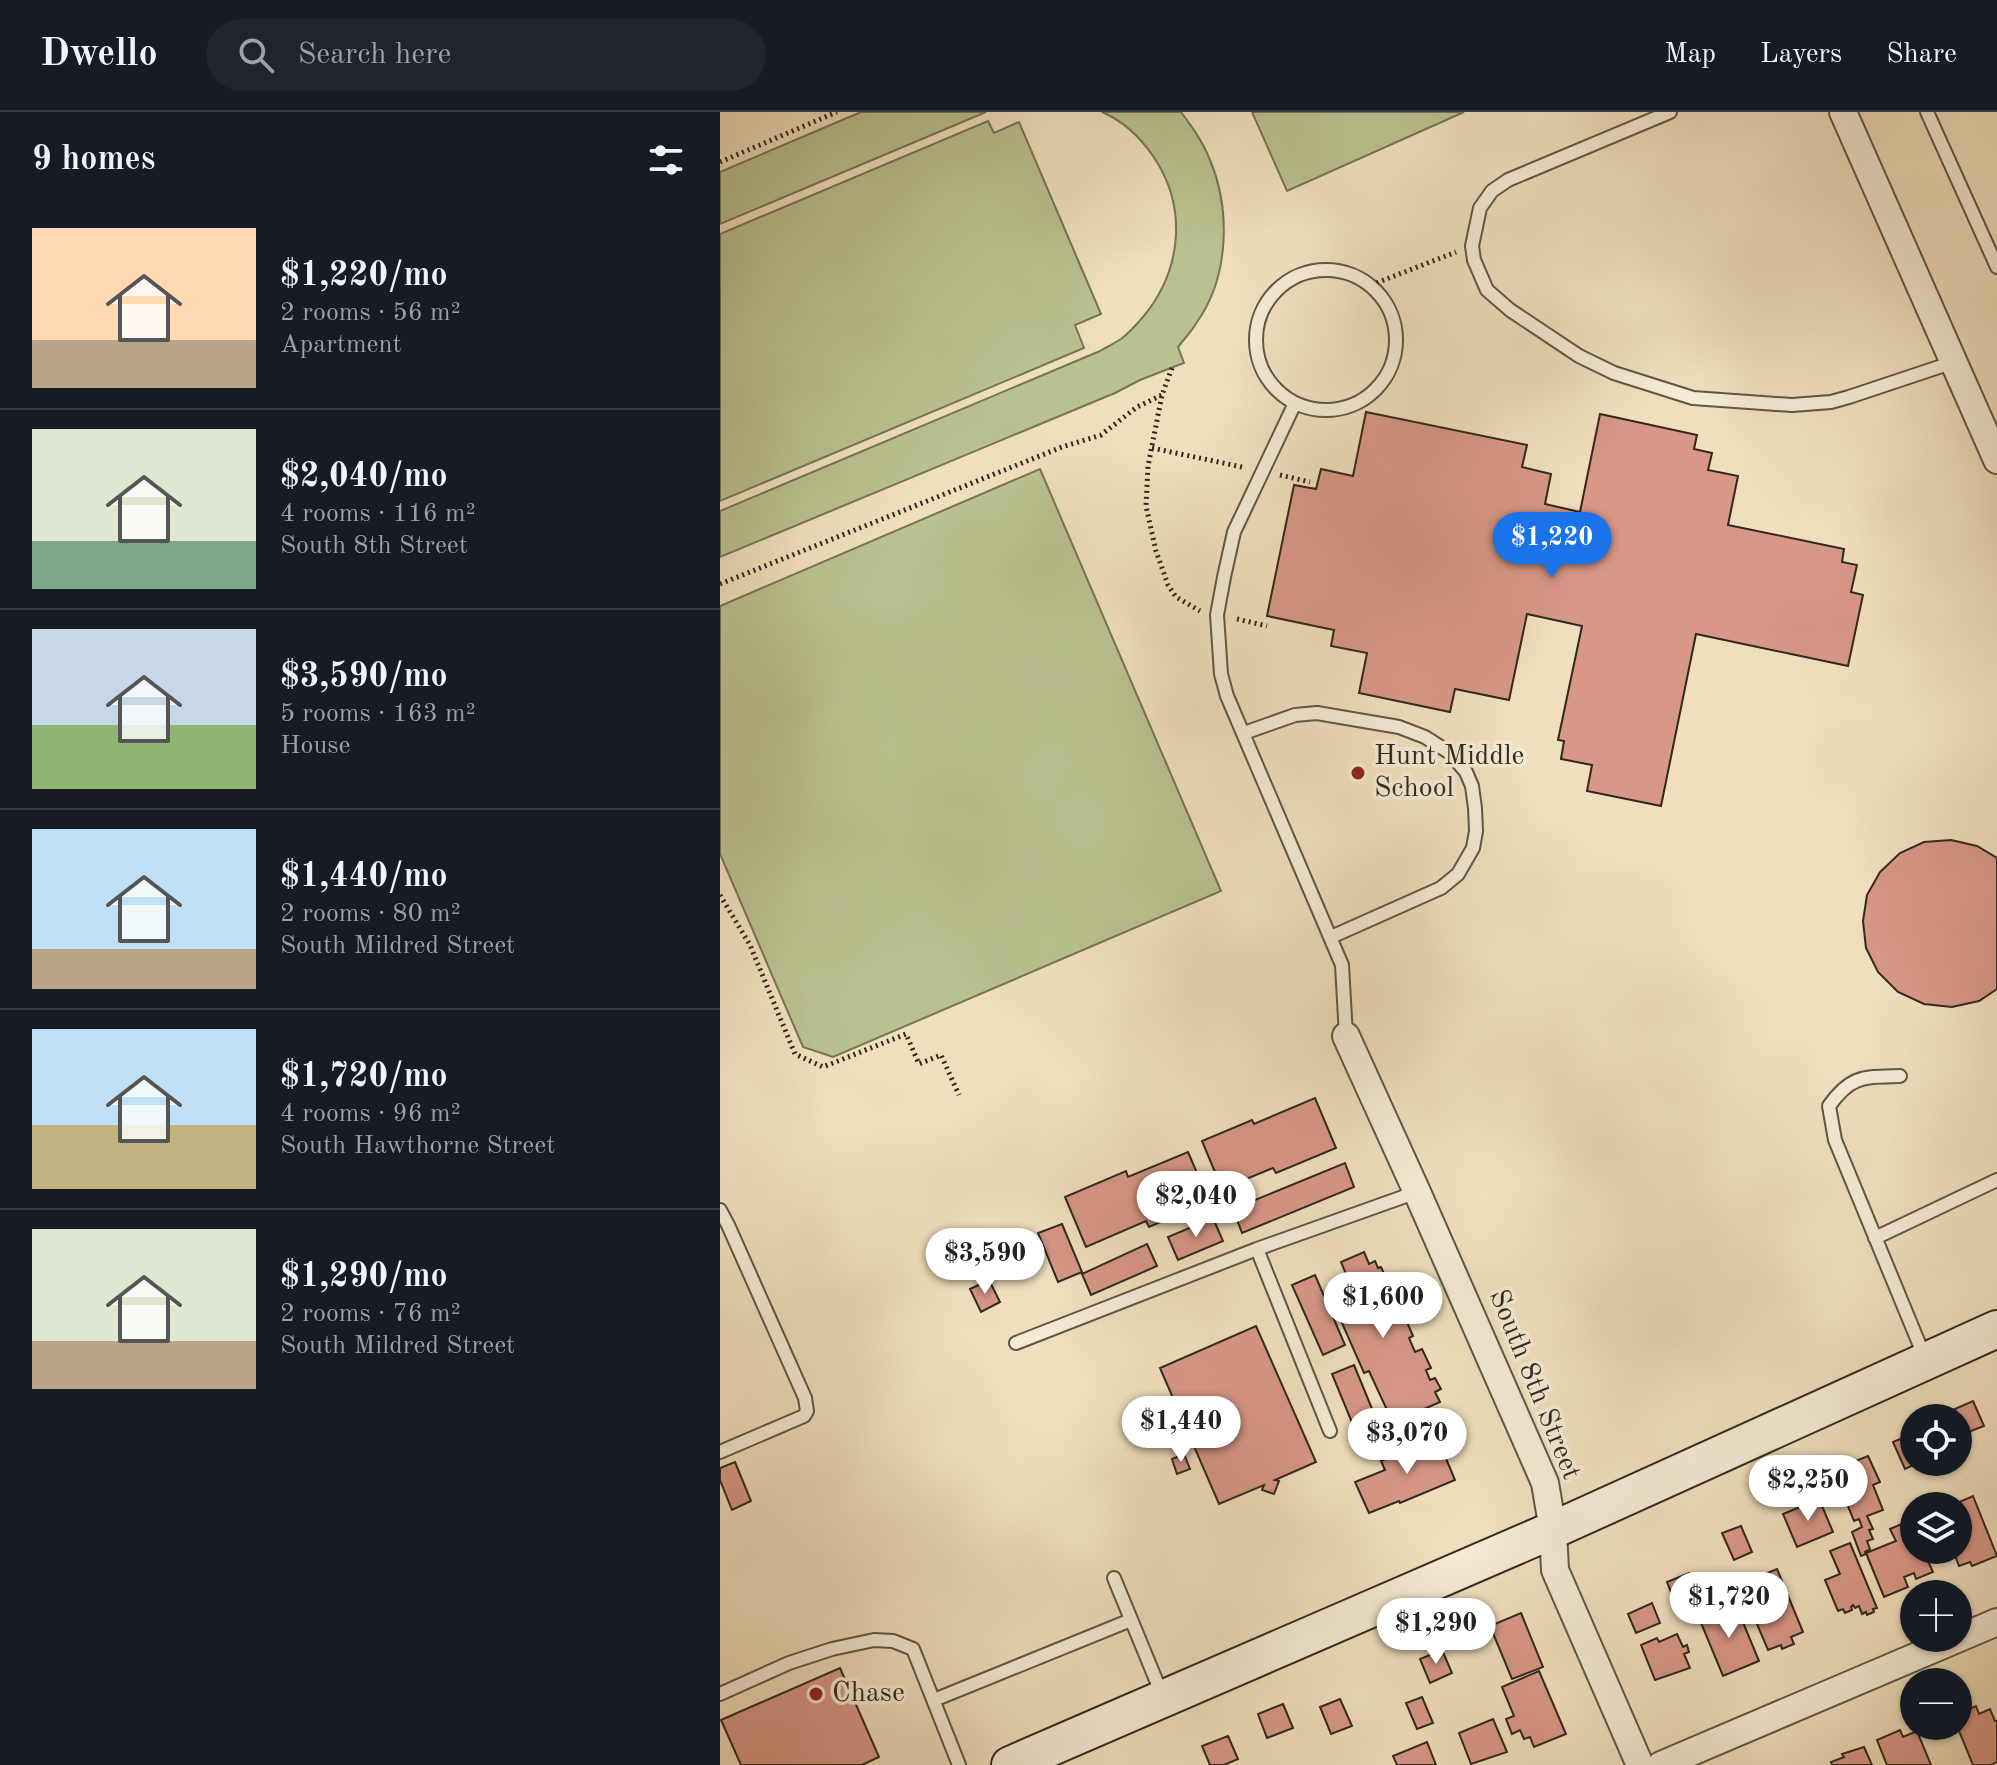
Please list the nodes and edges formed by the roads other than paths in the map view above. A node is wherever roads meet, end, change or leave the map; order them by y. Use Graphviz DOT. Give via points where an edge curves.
graph roads {
  1 [pos="1670,112"];
  2 [pos="1843,112"];
  3 [pos="1927,112"];
  4 [pos="1997,267"];
  5 [pos="1954,362"];
  6 [pos="1295,403"];
  7 [pos="1997,460"];
  8 [pos="1244,733"];
  9 [pos="1331,937"];
  10 [pos="1346,1036"];
  11 [pos="1900,1076"];
  12 [pos="1997,1180"];
  13 [pos="1417,1192"];
  14 [pos="722,1218"];
  15 [pos="720,1238"];
  16 [pos="1875,1238"];
  17 [pos="734,1239"];
  18 [pos="1257,1249"];
  19 [pos="1997,1329"];
  20 [pos="1016,1343"];
  21 [pos="1926,1361"];
  22 [pos="1330,1431"];
  23 [pos="720,1452"];
  24 [pos="1553,1530"];
  25 [pos="1114,1578"];
  26 [pos="1131,1620"];
  27 [pos="1997,1622"];
  28 [pos="720,1694"];
  29 [pos="1163,1698"];
  30 [pos="934,1700"];
  31 [pos="959,1765"];
  32 [pos="1010,1765"];
  33 [pos="1640,1765"];
  34 [pos="1661,1765"];
  1 -- 5 [label="lane" via="1492,191 1480,208 1472,246 1487,290 1579,356 1693,398 1792,405 1831,402"];
  2 -- 5 [label="street"];
  3 -- 4 [label="lane"];
  5 -- 7 [label="street"];
  6 -- 6 [label="lane" via="1269,381 1261,366 1256,350 1259,316 1278,288 1307,271 1357,276 1383,298 1391,313 1396,329 1393,363 1361,402 1328,410"];
  6 -- 8 [label="lane" via="1234,532 1217,615 1221,674"];
  8 -- 9 [label="lane"];
  8 -- 9 [label="lane" via="1317,713 1399,727 1450,753 1472,786 1476,831 1458,874 1441,888"];
  9 -- 10 [label="lane" via="1342,965"];
  10 -- 13 [label="street, South 8th Street"];
  11 -- 16 [label="lane" via="1863,1077 1840,1090 1829,1106 1835,1140"];
  12 -- 16 [label="lane"];
  13 -- 18 [label="lane"];
  13 -- 24 [label="street, South 8th Street" via="1545,1483"];
  14 -- 17 [label="lane"];
  15 -- 17 [label="lane"];
  16 -- 21 [label="lane"];
  17 -- 23 [label="lane" via="807,1411"];
  18 -- 20 [label="lane"];
  18 -- 22 [label="lane"];
  19 -- 21 [label="main road"];
  21 -- 24 [label="main road"];
  24 -- 29 [label="main road"];
  24 -- 33 [label="street, South 8th Street" via="1555,1570"];
  25 -- 26 [label="lane"];
  26 -- 29 [label="lane"];
  26 -- 30 [label="lane"];
  27 -- 34 [label="street"];
  28 -- 30 [label="lane" via="789,1663 874,1640 913,1649"];
  29 -- 32 [label="main road"];
  30 -- 31 [label="lane"];
}
